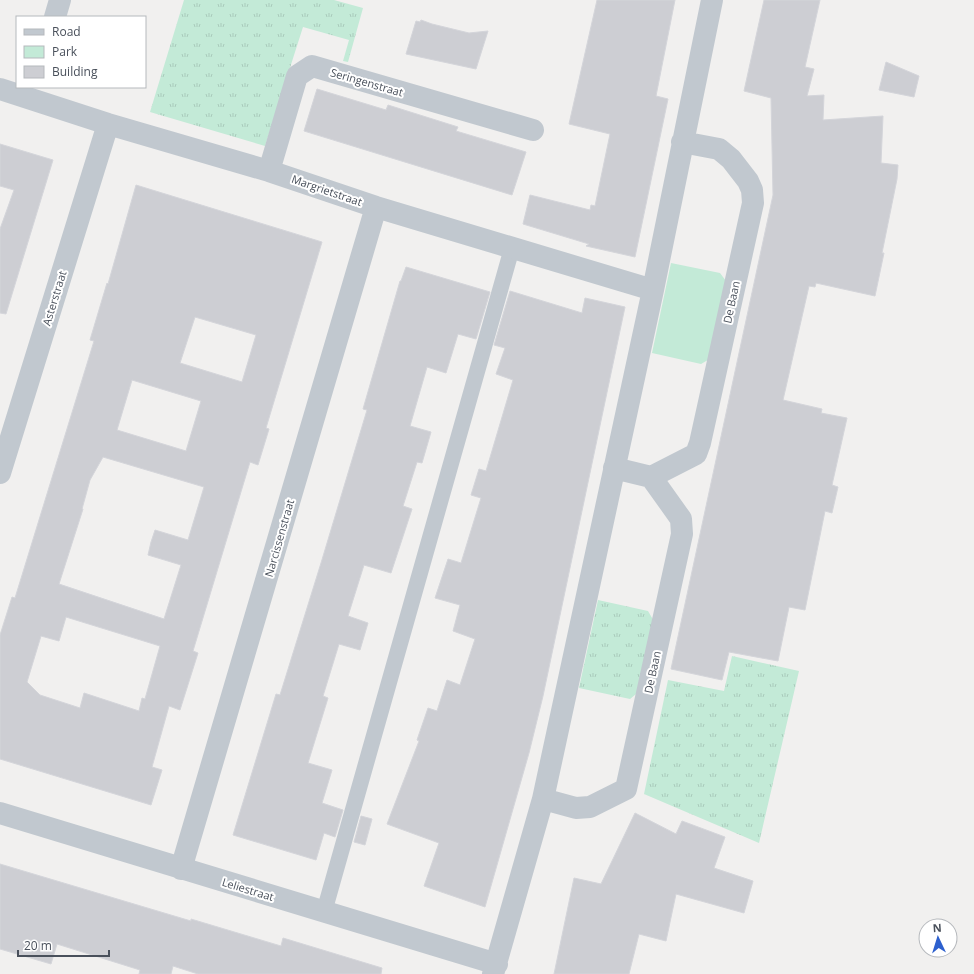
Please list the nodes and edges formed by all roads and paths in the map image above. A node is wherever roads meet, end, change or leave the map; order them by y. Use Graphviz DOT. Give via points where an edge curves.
graph roads {
  1 [pos="60,0"];
  2 [pos="712,0"];
  3 [pos="55,16"];
  4 [pos="0,89"];
  5 [pos="32,93"];
  6 [pos="108,124"];
  7 [pos="533,130"];
  8 [pos="682,142"];
  9 [pos="270,171"];
  10 [pos="376,207"];
  11 [pos="512,248"];
  12 [pos="653,290"];
  13 [pos="614,468"];
  14 [pos="0,473"];
  15 [pos="651,476"];
  16 [pos="543,799"];
  17 [pos="0,813"];
  18 [pos="181,869"];
  19 [pos="324,912"];
  20 [pos="495,969"];
  1 -- 3 [label="street"];
  2 -- 8 [label="street"];
  4 -- 5 [label="street, Margrietstraat"];
  5 -- 6 [label="street, Margrietstraat"];
  6 -- 9 [label="street, Margrietstraat"];
  6 -- 14 [label="street, Asterstraat"];
  7 -- 9 [label="street, Seringenstraat" via="312,66 297,76"];
  8 -- 12 [label="street"];
  8 -- 15 [label="street, De Baan" via="718,149 731,159 748,181 753,203 696,454"];
  9 -- 10 [label="street, Margrietstraat"];
  10 -- 11 [label="street, Margrietstraat"];
  10 -- 18 [label="street, Narcissenstraat"];
  11 -- 12 [label="street, Margrietstraat"];
  11 -- 19 [label="lane"];
  12 -- 13 [label="street"];
  13 -- 15 [label="street"];
  13 -- 16 [label="street"];
  15 -- 16 [label="street, De Baan" via="682,519 682,534 626,789 590,807 576,808"];
  16 -- 20 [label="street"];
  17 -- 18 [label="street, Leliestraat"];
  18 -- 19 [label="street, Leliestraat"];
  19 -- 20 [label="street, Leliestraat"];
}
